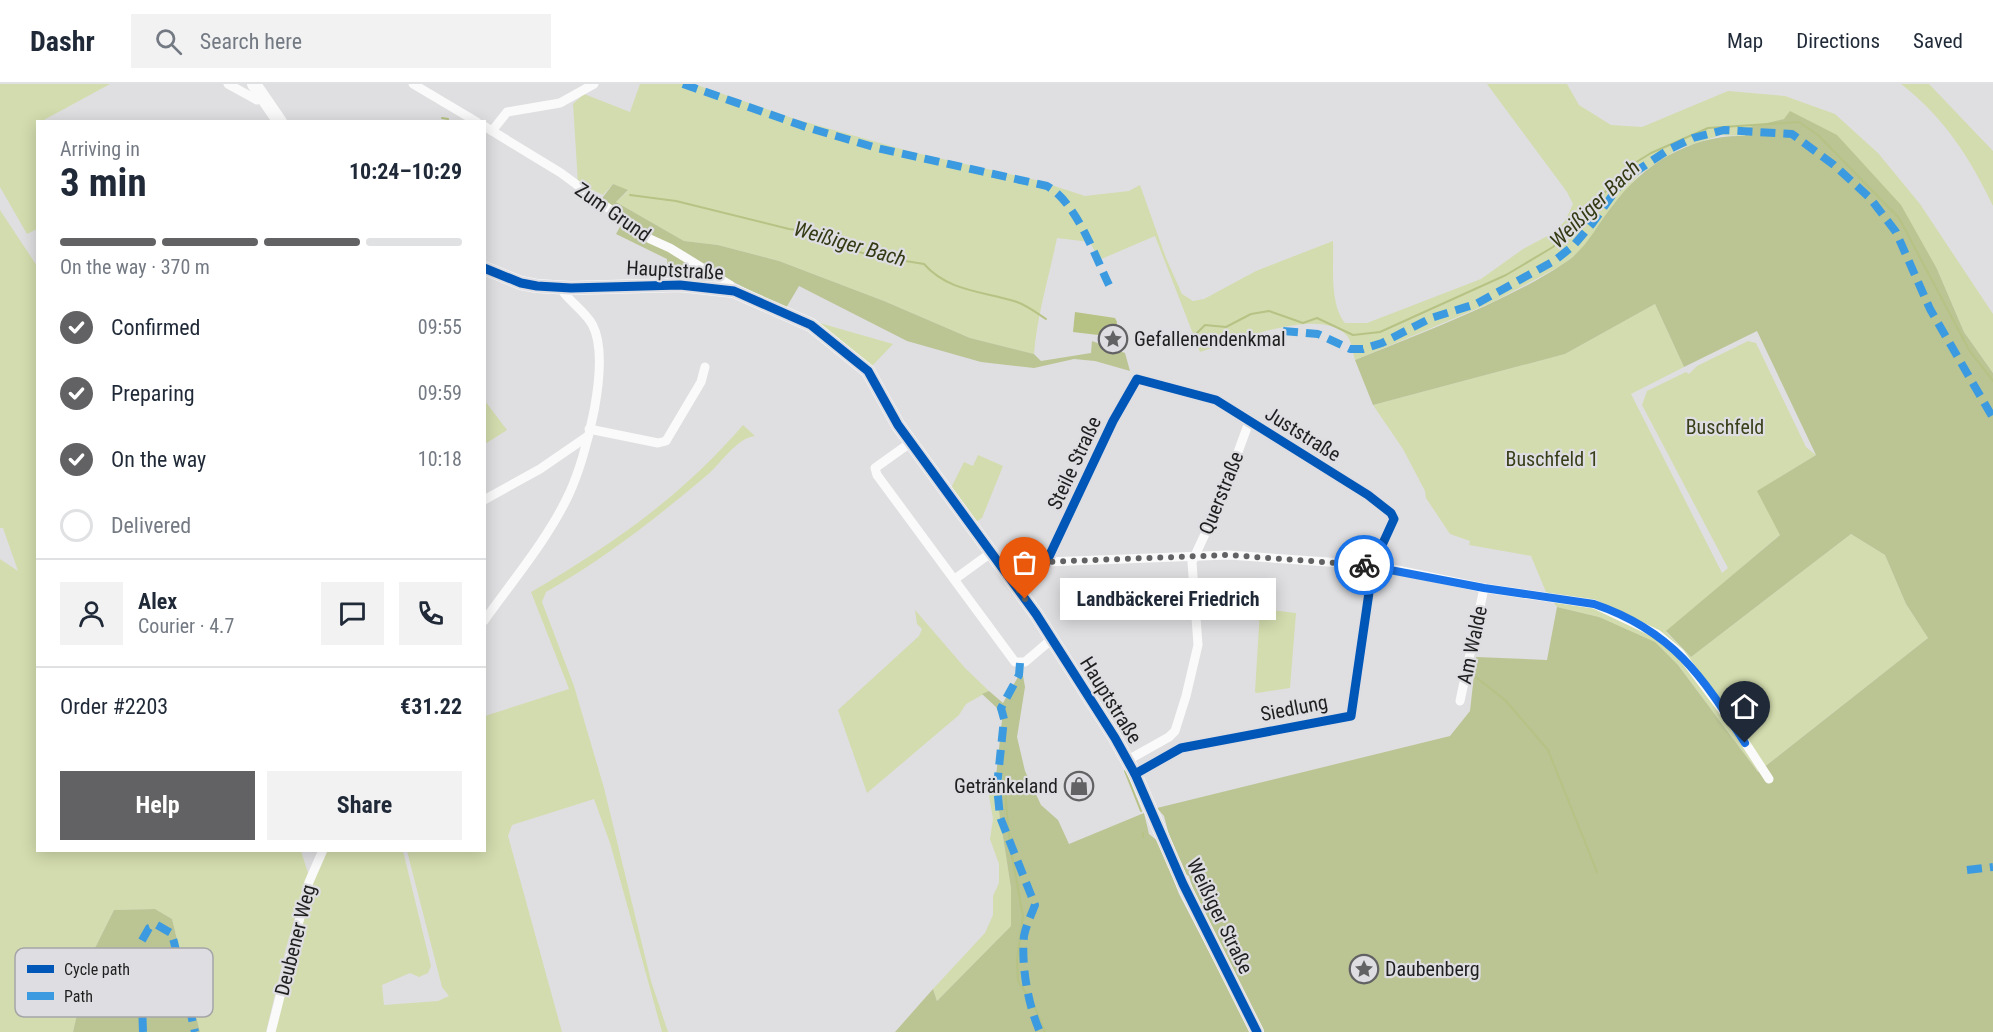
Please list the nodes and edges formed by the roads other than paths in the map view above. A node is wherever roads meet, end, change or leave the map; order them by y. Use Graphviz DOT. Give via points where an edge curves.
graph roads {
  1 [pos="228,84"];
  2 [pos="413,84"];
  3 [pos="594,84"];
  4 [pos="258,90"];
  5 [pos="279,120"];
  6 [pos="474,120"];
  7 [pos="488,128"];
  8 [pos="486,269"];
  9 [pos="565,288"];
  10 [pos="734,291"];
  11 [pos="705,367"];
  12 [pos="1137,380"];
  13 [pos="1249,422"];
  14 [pos="588,433"];
  15 [pos="910,443"];
  16 [pos="486,499"];
  17 [pos="992,552"];
  18 [pos="1195,556"];
  19 [pos="1046,563"];
  20 [pos="1373,566"];
  21 [pos="1004,569"];
  22 [pos="955,579"];
  23 [pos="1484,588"];
  24 [pos="486,618"];
  25 [pos="1052,639"];
  26 [pos="1460,701"];
  27 [pos="1169,737"];
  28 [pos="1176,750"];
  29 [pos="1128,760"];
  30 [pos="1135,774"];
  31 [pos="1769,779"];
  32 [pos="1153,814"];
  33 [pos="321,852"];
  34 [pos="271,1032"];
  35 [pos="1257,1032"];
  1 -- 4 [label="street" via="257,100"];
  2 -- 6 [label="street"];
  3 -- 7 [label="street, Zum Grund" via="560,103 507,112"];
  4 -- 5 [label="street"];
  7 -- 10 [label="street, Zum Grund"];
  8 -- 9 [label="street, Hauptstraße" via="520,283"];
  9 -- 10 [label="street, Hauptstraße" via="680,285"];
  9 -- 14 [label="street" via="564,293 592,325 598,344 598,387"];
  10 -- 15 [label="street, Hauptstraße" via="811,325 868,371"];
  11 -- 14 [label="street" via="701,382 666,441"];
  12 -- 13 [label="street, Juststraße" via="1205,395"];
  12 -- 19 [label="street, Steile Straße" via="1112,423"];
  13 -- 18 [label="street, Querstraße"];
  13 -- 20 [label="street, Juststraße" via="1391,513 1394,524"];
  14 -- 16 [label="street" via="540,469"];
  14 -- 24 [label="street" via="569,494"];
  15 -- 17 [label="street, Hauptstraße"];
  15 -- 22 [label="street" via="875,468 875,472"];
  17 -- 21 [label="street, Hauptstraße"];
  17 -- 22 [label="street"];
  18 -- 19 [label="street"];
  18 -- 20 [label="street"];
  18 -- 27 [label="street, Querstraße" via="1192,562 1196,656 1175,731"];
  19 -- 21 [label="street" via="1019,563"];
  20 -- 23 [label="street"];
  20 -- 28 [label="street, Siedlung" via="1351,716"];
  21 -- 25 [label="street, Hauptstraße"];
  22 -- 25 [label="street" via="1015,662 1025,662"];
  23 -- 26 [label="street, Am Walde"];
  23 -- 31 [label="street" via="1594,604 1657,634 1690,665"];
  25 -- 29 [label="street, Hauptstraße"];
  27 -- 28 [label="street"];
  27 -- 29 [label="street"];
  28 -- 30 [label="street, Siedlung"];
  29 -- 30 [label="street, Hauptstraße"];
  30 -- 32 [label="street, Hauptstraße"];
  32 -- 35 [label="street, Weißiger Straße"];
  33 -- 34 [label="street, Deubener Weg" via="309,882"];
}
